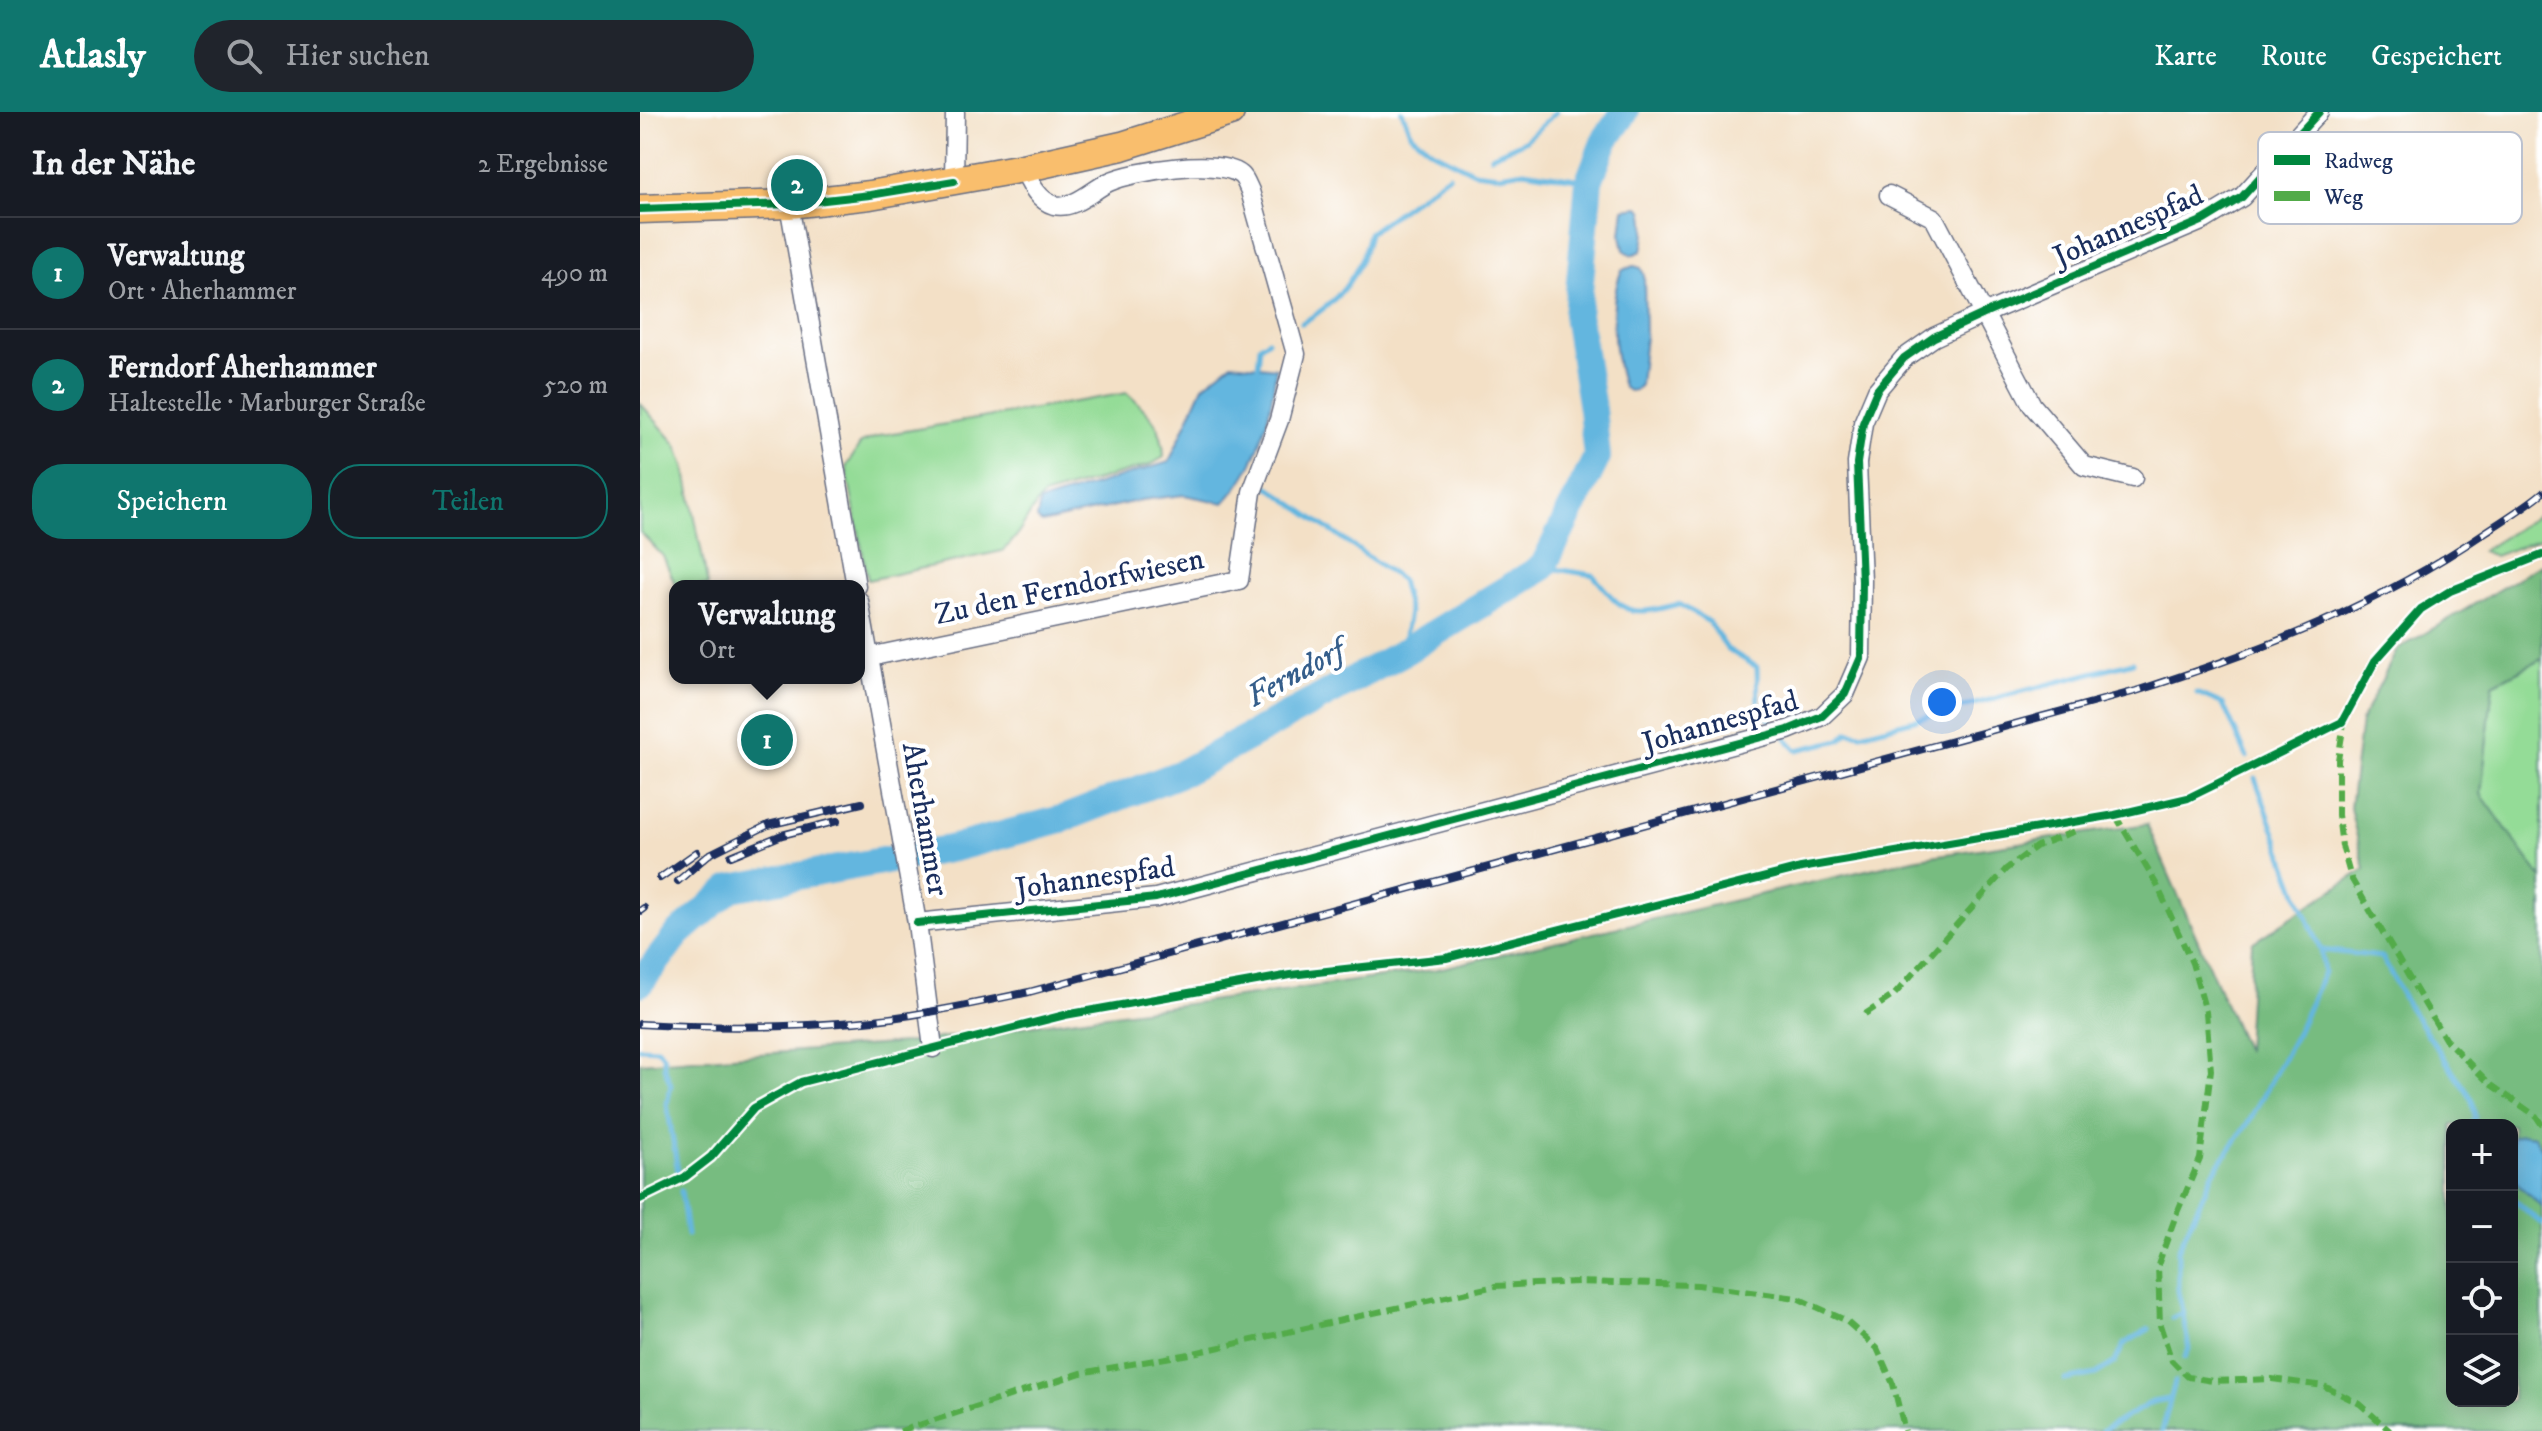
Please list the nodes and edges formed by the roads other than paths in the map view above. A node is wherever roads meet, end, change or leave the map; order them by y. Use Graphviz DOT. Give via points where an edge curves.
graph roads {
  1 [pos="955,112"];
  2 [pos="1230,112"];
  3 [pos="2319,112"];
  4 [pos="2301,132"];
  5 [pos="1023,168"];
  6 [pos="2258,179"];
  7 [pos="954,181"];
  8 [pos="1889,195"];
  9 [pos="789,204"];
  10 [pos="640,209"];
  11 [pos="1986,313"];
  12 [pos="2133,478"];
  13 [pos="855,580"];
  14 [pos="865,635"];
  15 [pos="869,657"];
  16 [pos="917,923"];
  17 [pos="933,1048"];
  1 -- 7 [label="street"];
  2 -- 5 [label="main road" via="1122,146"];
  3 -- 4 [label="street, Johannespfad"];
  5 -- 7 [label="main road"];
  5 -- 15 [label="street, Zu den Ferndorfwiesen" via="1039,196 1065,206 1131,174 1173,169 1222,167 1241,175 1250,191 1296,354 1252,492 1239,580"];
  6 -- 11 [label="street, Johannespfad" via="2242,197 2204,220"];
  7 -- 9 [label="main road"];
  8 -- 11 [label="street" via="1934,218"];
  9 -- 10 [label="main road"];
  9 -- 13 [label="street"];
  11 -- 12 [label="street" via="2032,405 2084,466"];
  11 -- 16 [label="street, Johannespfad" via="1904,358 1877,390 1863,423 1857,463 1861,657 1845,694 1822,716 1788,730 1156,898"];
  14 -- 15 [label="street, Aherhammer"];
  15 -- 16 [label="street, Aherhammer"];
  16 -- 17 [label="street, Aherhammer"];
}
